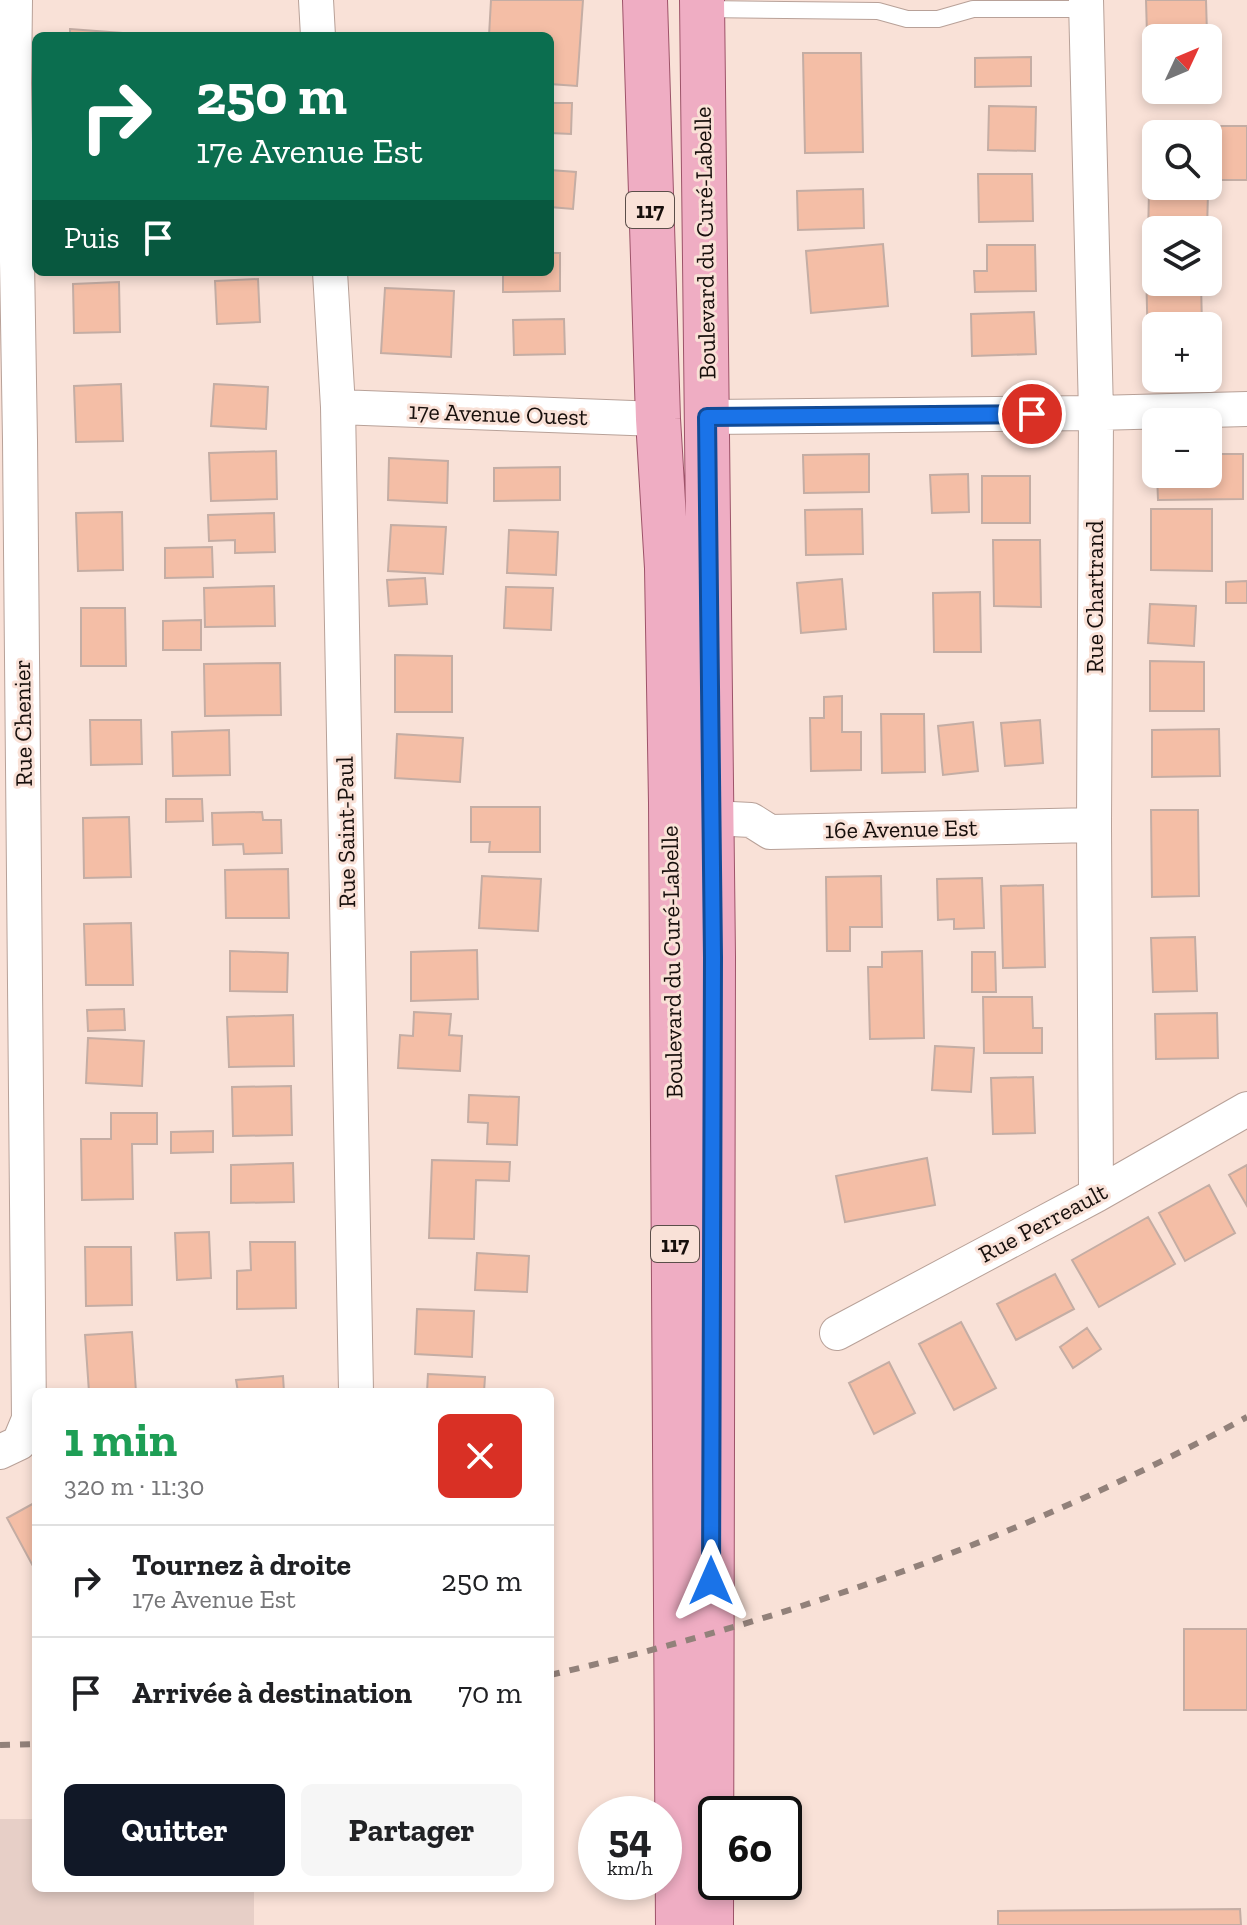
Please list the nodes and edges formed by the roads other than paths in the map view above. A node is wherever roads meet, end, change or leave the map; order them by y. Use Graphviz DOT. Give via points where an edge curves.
graph roads {
  1 [pos="15,0"];
  2 [pos="316,0"];
  3 [pos="645,0"];
  4 [pos="973,4"];
  5 [pos="702,5"];
  6 [pos="798,5"];
  7 [pos="1086,5"];
  8 [pos="318,32"];
  9 [pos="330,276"];
  10 [pos="338,407"];
  11 [pos="1247,409"];
  12 [pos="1096,413"];
  13 [pos="707,417"];
  14 [pos="658,419"];
  15 [pos="10,440"];
  16 [pos="712,818"];
  17 [pos="1094,825"];
  18 [pos="1247,1109"];
  19 [pos="1096,1195"];
  20 [pos="837,1333"];
  21 [pos="356,1388"];
  22 [pos="9,1448"];
  23 [pos="678,1925"];
  24 [pos="711,1925"];
  1 -- 15 [label="street, Rue Chenier"];
  2 -- 8 [label="street"];
  3 -- 14 [label="main road, Boulevard du Curé-Labelle / 117"];
  4 -- 6 [label="lane" via="938,19"];
  4 -- 7 [label="lane"];
  5 -- 6 [label="lane"];
  5 -- 13 [label="main road, Boulevard du Curé-Labelle / 117"];
  7 -- 12 [label="street, Rue Chartrand"];
  9 -- 10 [label="street, Rue Saint-Paul"];
  10 -- 14 [label="street, 17e Avenue Ouest"];
  10 -- 21 [label="street, Rue Saint-Paul"];
  11 -- 12 [label="street"];
  12 -- 13 [label="street"];
  12 -- 17 [label="street, Rue Chartrand"];
  13 -- 16 [label="main road, Boulevard du Curé-Labelle / 117"];
  14 -- 23 [label="main road, Boulevard du Curé-Labelle / 117" via="667,568 672,849"];
  15 -- 22 [label="street, Rue Chenier" via="29,1419"];
  16 -- 17 [label="street, 16e Avenue Est" via="751,820 770,832"];
  16 -- 24 [label="main road, Boulevard du Curé-Labelle / 117"];
  17 -- 19 [label="street, Rue Chartrand"];
  18 -- 19 [label="street, Rue Perreault"];
  19 -- 20 [label="street, Rue Perreault"];
}
